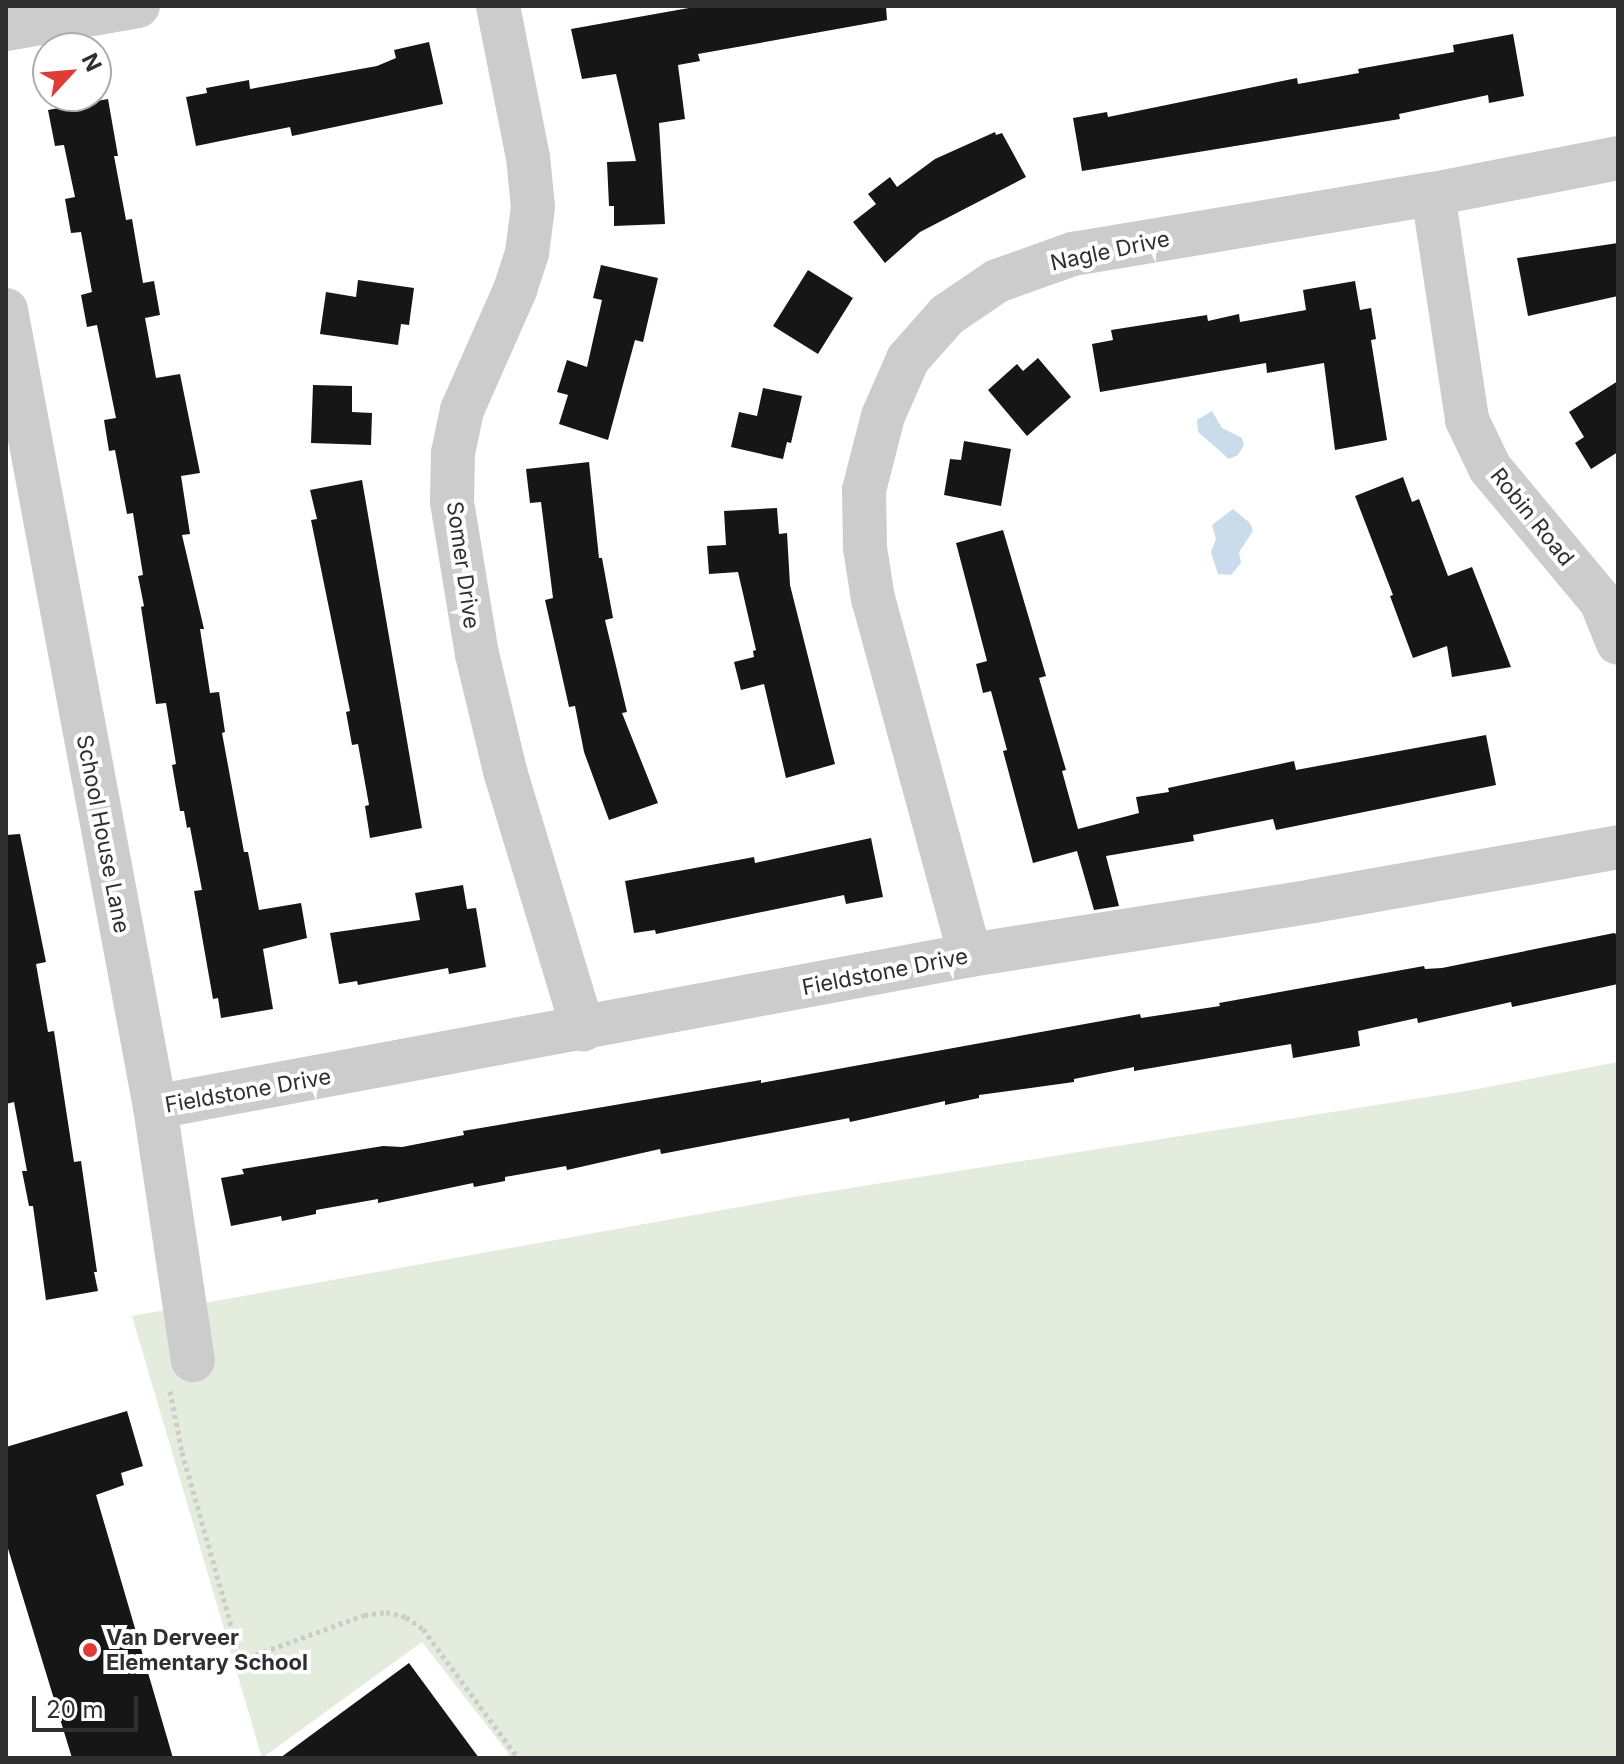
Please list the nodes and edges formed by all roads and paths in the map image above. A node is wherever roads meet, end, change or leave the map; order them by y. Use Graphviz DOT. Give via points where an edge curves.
graph roads {
  1 [pos="138,6"];
  2 [pos="498,6"];
  3 [pos="6,29"];
  4 [pos="1618,158"];
  5 [pos="1433,194"];
  6 [pos="6,310"];
  7 [pos="17,443"];
  8 [pos="1618,643"];
  9 [pos="1618,847"];
  10 [pos="970,955"];
  11 [pos="583,1030"];
  12 [pos="155,1107"];
  13 [pos="180,1368"];
  14 [pos="518,1758"];
  1 -- 3 [label="street"];
  2 -- 11 [label="street, Somer Drive" via="533,207 515,290 462,410 453,453 452,502 477,654 505,771"];
  4 -- 5 [label="street, Nagle Drive"];
  5 -- 8 [label="street, Robin Road" via="1467,420 1490,468 1601,601"];
  5 -- 10 [label="street, Nagle Drive" via="1073,254 997,281 947,315 908,359 883,416 864,490 865,548 873,599"];
  6 -- 7 [label="street, School House Lane"];
  7 -- 12 [label="street, School House Lane"];
  9 -- 10 [label="street, Fieldstone Drive"];
  10 -- 11 [label="street, Fieldstone Drive"];
  11 -- 12 [label="street, Fieldstone Drive"];
  12 -- 13 [label="street, School House Lane"];
  13 -- 14 [label="path" via="182,1452 241,1660 364,1615 386,1612 406,1617 423,1629"];
}
